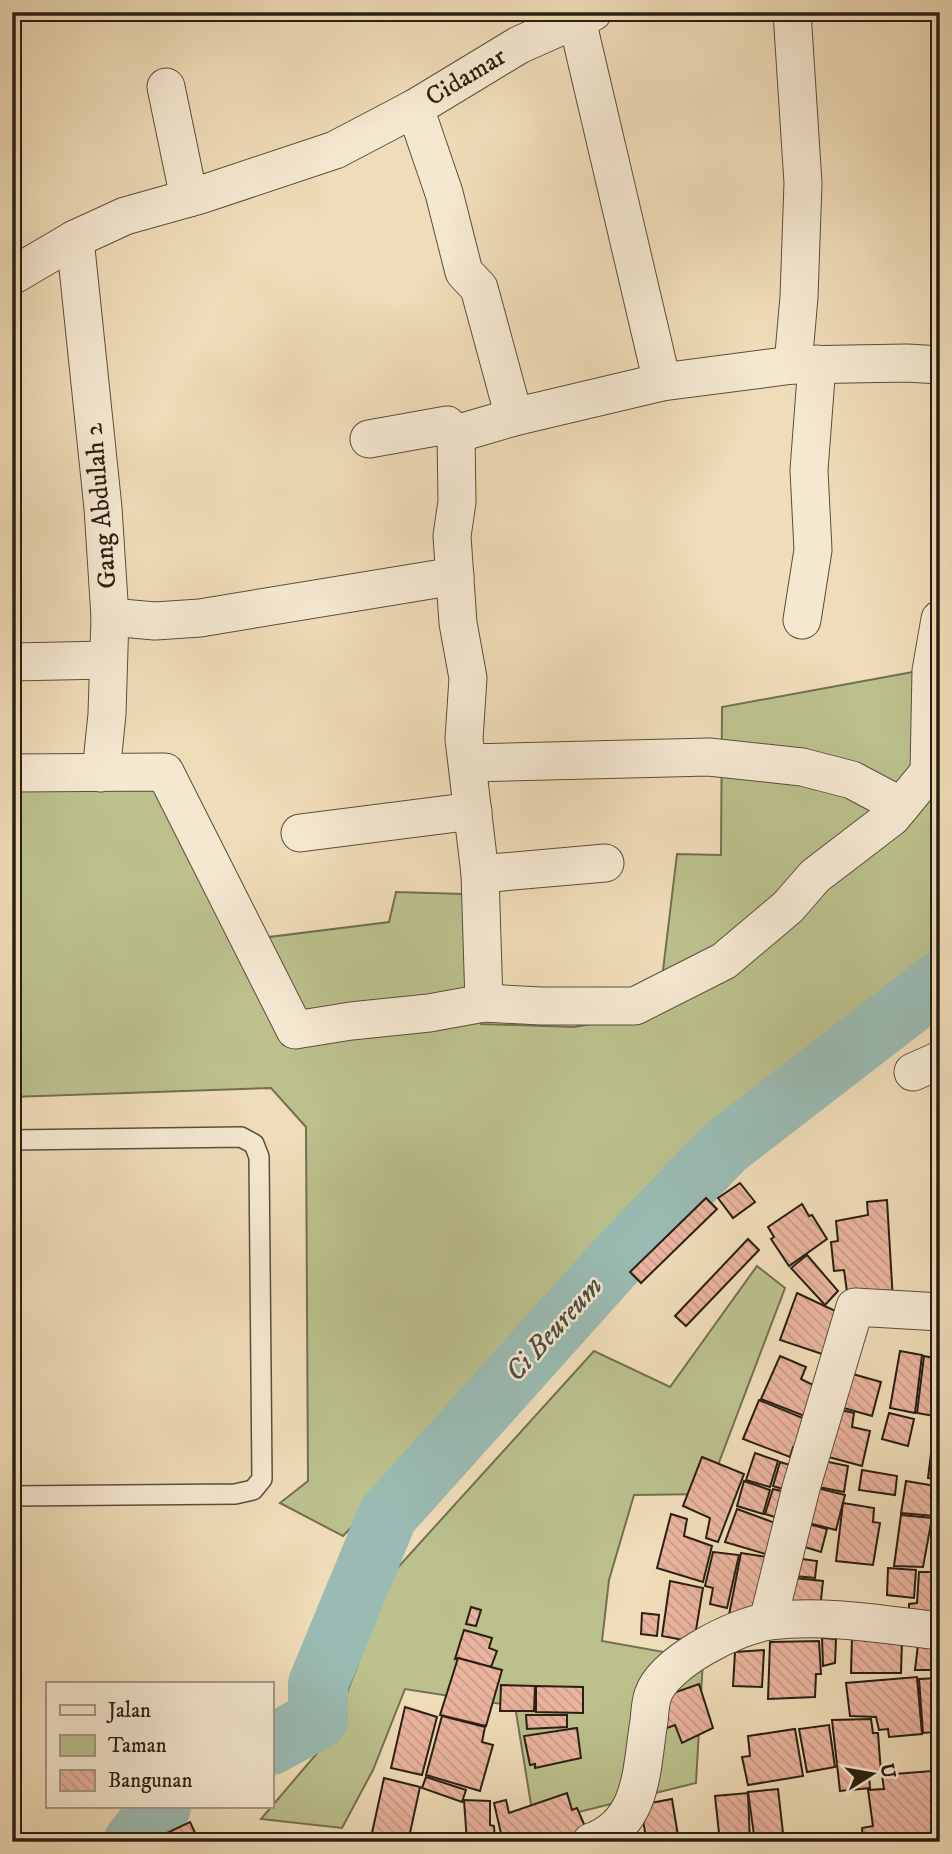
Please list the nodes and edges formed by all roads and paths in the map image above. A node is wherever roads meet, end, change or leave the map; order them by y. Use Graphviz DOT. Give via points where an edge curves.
graph roads {
  1 [pos="792,12"];
  2 [pos="585,16"];
  3 [pos="166,88"];
  4 [pos="415,108"];
  5 [pos="189,198"];
  6 [pos="75,239"];
  7 [pos="12,276"];
  8 [pos="805,364"];
  9 [pos="940,365"];
  10 [pos="662,382"];
  11 [pos="514,417"];
  12 [pos="456,434"];
  13 [pos="369,439"];
  14 [pos="455,576"];
  15 [pos="110,617"];
  16 [pos="940,619"];
  17 [pos="802,620"];
  18 [pos="107,660"];
  19 [pos="12,662"];
  20 [pos="468,762"];
  21 [pos="12,773"];
  22 [pos="101,773"];
  23 [pos="934,775"];
  24 [pos="901,806"];
  25 [pos="473,811"];
  26 [pos="300,833"];
  27 [pos="605,863"];
  28 [pos="480,874"];
  29 [pos="484,1003"];
  30 [pos="12,1140"];
  31 [pos="940,1312"];
  32 [pos="12,1496"];
  33 [pos="768,1621"];
  34 [pos="940,1631"];
  35 [pos="591,1842"];
  1 -- 8 [label="street" via="803,184 799,297"];
  2 -- 4 [label="street, Cidamar" via="499,56"];
  2 -- 10 [label="street"];
  3 -- 5 [label="street"];
  4 -- 5 [label="street, Cidamar" via="335,150"];
  4 -- 11 [label="street" via="464,272 479,288"];
  5 -- 6 [label="street, Cidamar" via="125,216"];
  6 -- 7 [label="street, Cidamar"];
  6 -- 15 [label="street, Gang Abdulah 2"];
  8 -- 9 [label="street"];
  8 -- 10 [label="street"];
  8 -- 17 [label="street" via="813,550"];
  10 -- 11 [label="street"];
  11 -- 12 [label="street"];
  12 -- 13 [label="street" via="447,425"];
  12 -- 14 [label="street"];
  14 -- 15 [label="street" via="211,617 155,621"];
  14 -- 20 [label="street" via="468,678 464,739"];
  15 -- 18 [label="street, Gang Abdulah 2"];
  16 -- 23 [label="street" via="931,671"];
  18 -- 19 [label="street"];
  18 -- 22 [label="street, Gang Abdulah 2"];
  20 -- 24 [label="street" via="709,757 852,780"];
  20 -- 25 [label="street"];
  21 -- 22 [label="street"];
  22 -- 29 [label="street" via="165,772 295,1030"];
  23 -- 24 [label="street"];
  24 -- 29 [label="street" via="815,876 788,908 724,961 652,999 635,1006"];
  25 -- 26 [label="street"];
  25 -- 28 [label="street"];
  27 -- 28 [label="street"];
  28 -- 29 [label="street"];
  30 -- 32 [label="lane" via="241,1137 254,1144 259,1157 262,1479 253,1490 235,1494"];
  31 -- 33 [label="street" via="855,1307"];
  33 -- 34 [label="street" via="805,1619"];
  33 -- 35 [label="street" via="727,1634 694,1652 653,1693 637,1796 609,1835"];
}
